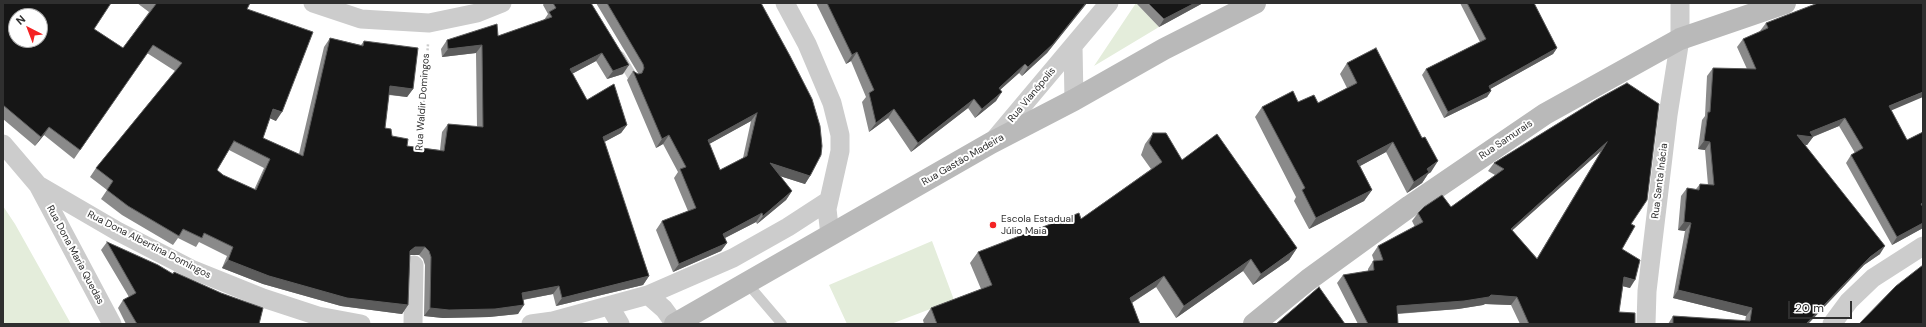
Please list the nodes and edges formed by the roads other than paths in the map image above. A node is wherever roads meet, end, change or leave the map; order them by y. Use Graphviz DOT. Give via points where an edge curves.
graph roads {
  1 [pos="313,3"];
  2 [pos="502,3"];
  3 [pos="786,3"];
  4 [pos="1109,3"];
  5 [pos="1255,3"];
  6 [pos="1680,3"];
  7 [pos="1784,3"];
  8 [pos="1680,39"];
  9 [pos="1073,46"];
  10 [pos="616,50"];
  11 [pos="632,76"];
  12 [pos="1074,100"];
  13 [pos="991,143"];
  14 [pos="3,144"];
  15 [pos="38,185"];
  16 [pos="828,201"];
  17 [pos="830,235"];
  18 [pos="1923,246"];
  19 [pos="414,265"];
  20 [pos="747,283"];
  21 [pos="648,295"];
  22 [pos="610,307"];
  23 [pos="112,324"];
  24 [pos="361,324"];
  25 [pos="413,324"];
  26 [pos="531,324"];
  27 [pos="620,324"];
  28 [pos="675,324"];
  29 [pos="782,324"];
  30 [pos="1254,324"];
  31 [pos="1646,324"];
  32 [pos="1832,324"];
  1 -- 2 [label="street" via="361,19 429,23 478,13"];
  3 -- 16 [label="street" via="832,103 840,135 840,151"];
  4 -- 9 [label="street, Rua Vianópolis"];
  5 -- 12 [label="street, Rua Gastão Madeira" via="1164,49"];
  6 -- 8 [label="street, Rua Santa Inácia"];
  7 -- 8 [label="street, Rua Samurais"];
  8 -- 30 [label="street, Rua Samurais" via="1545,114 1410,206 1308,280"];
  8 -- 31 [label="street, Rua Santa Inácia" via="1668,115 1647,291"];
  9 -- 12 [label="street"];
  9 -- 13 [label="street, Rua Vianópolis"];
  10 -- 11 [label="lane"];
  12 -- 13 [label="street, Rua Gastão Madeira"];
  13 -- 17 [label="street, Rua Gastão Madeira"];
  14 -- 15 [label="street, Rua Dona Albertina Domingos"];
  15 -- 23 [label="street, Rua Dona Maria Quedas"];
  15 -- 24 [label="street, Rua Dona Albertina Domingos" via="117,231 192,269 263,298 318,316"];
  16 -- 17 [label="street"];
  16 -- 21 [label="street" via="733,258"];
  17 -- 20 [label="street, Rua Gastão Madeira"];
  18 -- 32 [label="street" via="1873,278 1848,301"];
  19 -- 25 [label="street"];
  20 -- 28 [label="street, Rua Gastão Madeira"];
  20 -- 29 [label="lane"];
  21 -- 22 [label="street"];
  21 -- 28 [label="street" via="664,309"];
  22 -- 26 [label="street"];
  22 -- 27 [label="street"];
}
